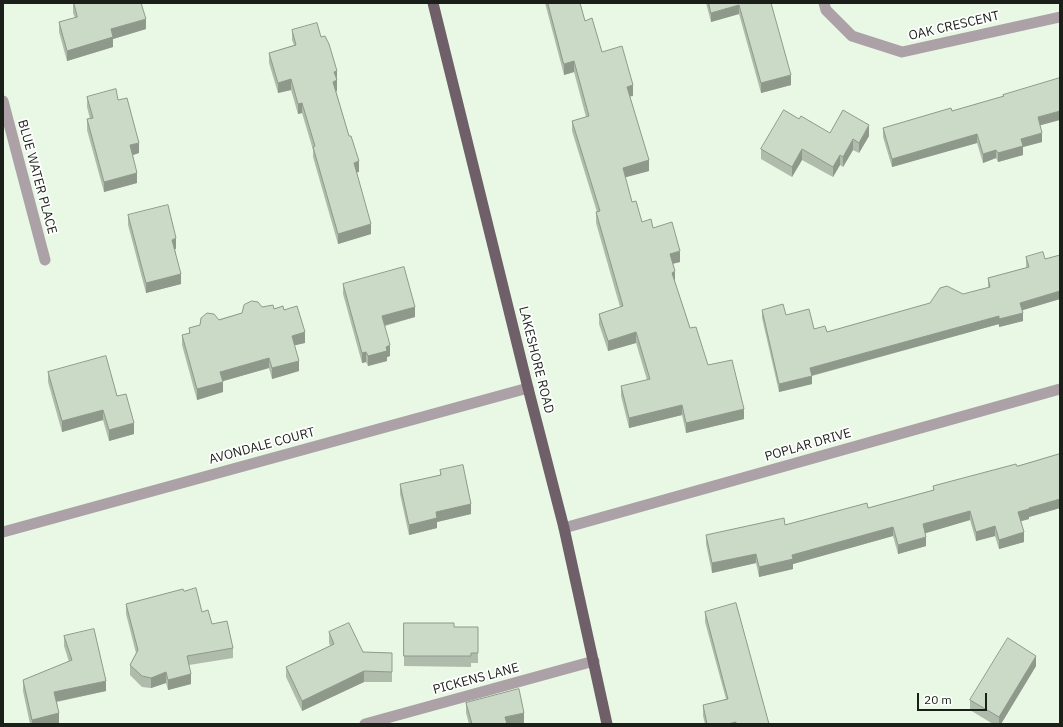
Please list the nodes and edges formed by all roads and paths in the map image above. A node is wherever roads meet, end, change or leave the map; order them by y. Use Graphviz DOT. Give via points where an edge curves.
graph roads {
  1 [pos="433,3"];
  2 [pos="824,3"];
  3 [pos="1060,16"];
  4 [pos="3,101"];
  5 [pos="45,260"];
  6 [pos="528,388"];
  7 [pos="1060,389"];
  8 [pos="564,528"];
  9 [pos="3,532"];
  10 [pos="594,661"];
  11 [pos="365,724"];
  12 [pos="607,724"];
  1 -- 6 [label="main road, LAKESHORE ROAD"];
  2 -- 3 [label="street, OAK CRESCENT" via="826,10 852,36 902,52"];
  4 -- 5 [label="street, BLUE WATER PLACE"];
  6 -- 8 [label="main road, LAKESHORE ROAD"];
  6 -- 9 [label="street, AVONDALE COURT"];
  7 -- 8 [label="street, POPLAR DRIVE"];
  8 -- 10 [label="main road, LAKESHORE ROAD"];
  10 -- 11 [label="street, PICKENS LANE"];
  10 -- 12 [label="main road, LAKESHORE ROAD"];
}
